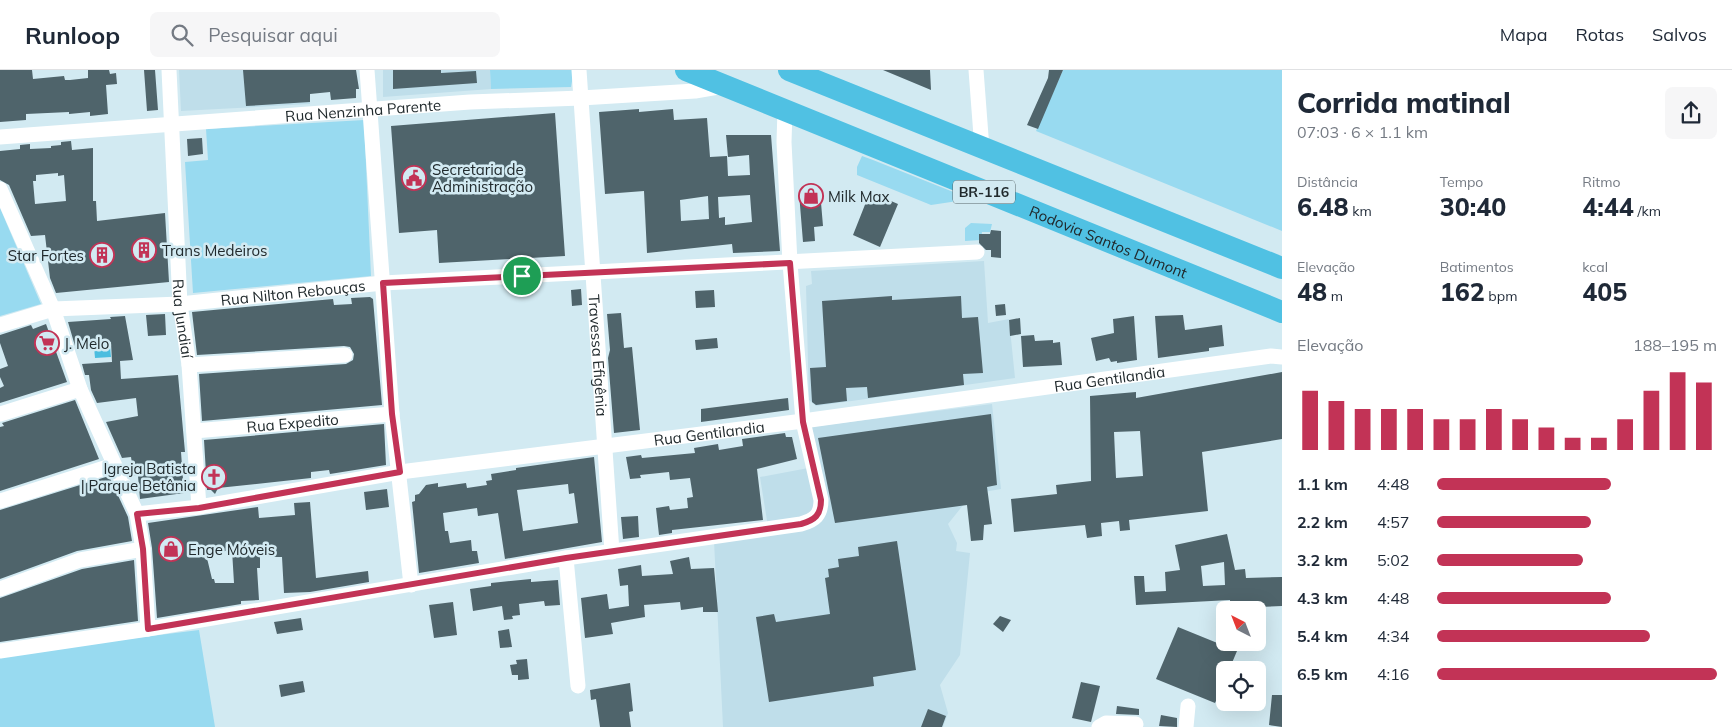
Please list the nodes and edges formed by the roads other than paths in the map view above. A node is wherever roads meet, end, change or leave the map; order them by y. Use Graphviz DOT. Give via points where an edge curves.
graph roads {
  1 [pos="169,70"];
  2 [pos="367,70"];
  3 [pos="579,70"];
  4 [pos="686,70"];
  5 [pos="789,70"];
  6 [pos="976,70"];
  7 [pos="726,86"];
  8 [pos="581,98"];
  9 [pos="369,110"];
  10 [pos="785,110"];
  11 [pos="172,123"];
  12 [pos="0,137"];
  13 [pos="982,149"];
  14 [pos="0,189"];
  15 [pos="977,252"];
  16 [pos="790,263"];
  17 [pos="1282,268"];
  18 [pos="592,272"];
  19 [pos="383,283"];
  20 [pos="180,304"];
  21 [pos="53,309"];
  22 [pos="1282,312"];
  23 [pos="0,325"];
  24 [pos="345,356"];
  25 [pos="1282,357"];
  26 [pos="189,365"];
  27 [pos="80,389"];
  28 [pos="0,414"];
  29 [pos="392,414"];
  30 [pos="803,422"];
  31 [pos="194,431"];
  32 [pos="604,446"];
  33 [pos="114,465"];
  34 [pos="400,472"];
  35 [pos="0,501"];
  36 [pos="199,508"];
  37 [pos="137,514"];
  38 [pos="143,549"];
  39 [pos="612,552"];
  40 [pos="566,558"];
  41 [pos="412,585"];
  42 [pos="0,589"];
  43 [pos="148,629"];
  44 [pos="0,651"];
  45 [pos="578,686"];
  46 [pos="1188,706"];
  47 [pos="1136,724"];
  48 [pos="1099,727"];
  49 [pos="1186,727"];
  1 -- 11 [label="street, Rua Jundiaí"];
  2 -- 9 [label="street"];
  3 -- 8 [label="street, Travessa Efigênia"];
  4 -- 7 [label="highway, Rodovia Santos Dumont / BR-116"];
  5 -- 13 [label="highway, BR-116"];
  6 -- 13 [label="street"];
  7 -- 8 [label="street, Rua Nenzinha Parente"];
  7 -- 10 [label="highway, Rodovia Santos Dumont / BR-116"];
  8 -- 9 [label="street, Rua Nenzinha Parente"];
  8 -- 18 [label="street, Travessa Efigênia"];
  9 -- 11 [label="street, Rua Nenzinha Parente"];
  9 -- 19 [label="street"];
  10 -- 16 [label="street"];
  10 -- 22 [label="highway, Rodovia Santos Dumont / BR-116"];
  11 -- 12 [label="street, Rua Nenzinha Parente"];
  11 -- 20 [label="street, Rua Jundiaí"];
  13 -- 17 [label="highway, BR-116"];
  14 -- 21 [label="street"];
  15 -- 16 [label="street, Rua Nilton Rebouças"];
  16 -- 18 [label="street, Rua Nilton Rebouças"];
  16 -- 30 [label="street"];
  18 -- 19 [label="street, Rua Nilton Rebouças"];
  18 -- 32 [label="street, Travessa Efigênia"];
  19 -- 20 [label="street, Rua Nilton Rebouças"];
  19 -- 29 [label="street"];
  20 -- 21 [label="street, Rua Nilton Rebouças"];
  20 -- 26 [label="street, Rua Jundiaí"];
  21 -- 23 [label="street, Rua Nilton Rebouças"];
  21 -- 27 [label="street"];
  24 -- 26 [label="street"];
  25 -- 30 [label="street, Rua Gentilandia" via="1188,366"];
  26 -- 31 [label="street, Rua Jundiaí"];
  27 -- 28 [label="street"];
  27 -- 33 [label="street"];
  29 -- 31 [label="street, Rua Expedito"];
  29 -- 34 [label="street"];
  30 -- 32 [label="street, Rua Gentilandia"];
  30 -- 39 [label="street" via="820,488 821,510 812,521"];
  31 -- 36 [label="street, Rua Jundiaí"];
  32 -- 34 [label="street, Rua Gentilandia"];
  32 -- 39 [label="street, Travessa Efigênia"];
  33 -- 35 [label="street"];
  33 -- 37 [label="street"];
  34 -- 36 [label="street, Rua Gentilandia"];
  34 -- 41 [label="street"];
  36 -- 37 [label="street, Rua Gentilandia"];
  37 -- 38 [label="street"];
  38 -- 42 [label="street" via="80,560"];
  38 -- 43 [label="street"];
  39 -- 40 [label="street"];
  40 -- 41 [label="street"];
  40 -- 45 [label="street"];
  41 -- 43 [label="street"];
  43 -- 44 [label="street"];
  46 -- 49 [label="street"];
  47 -- 48 [label="street" via="1106,723"];
}
